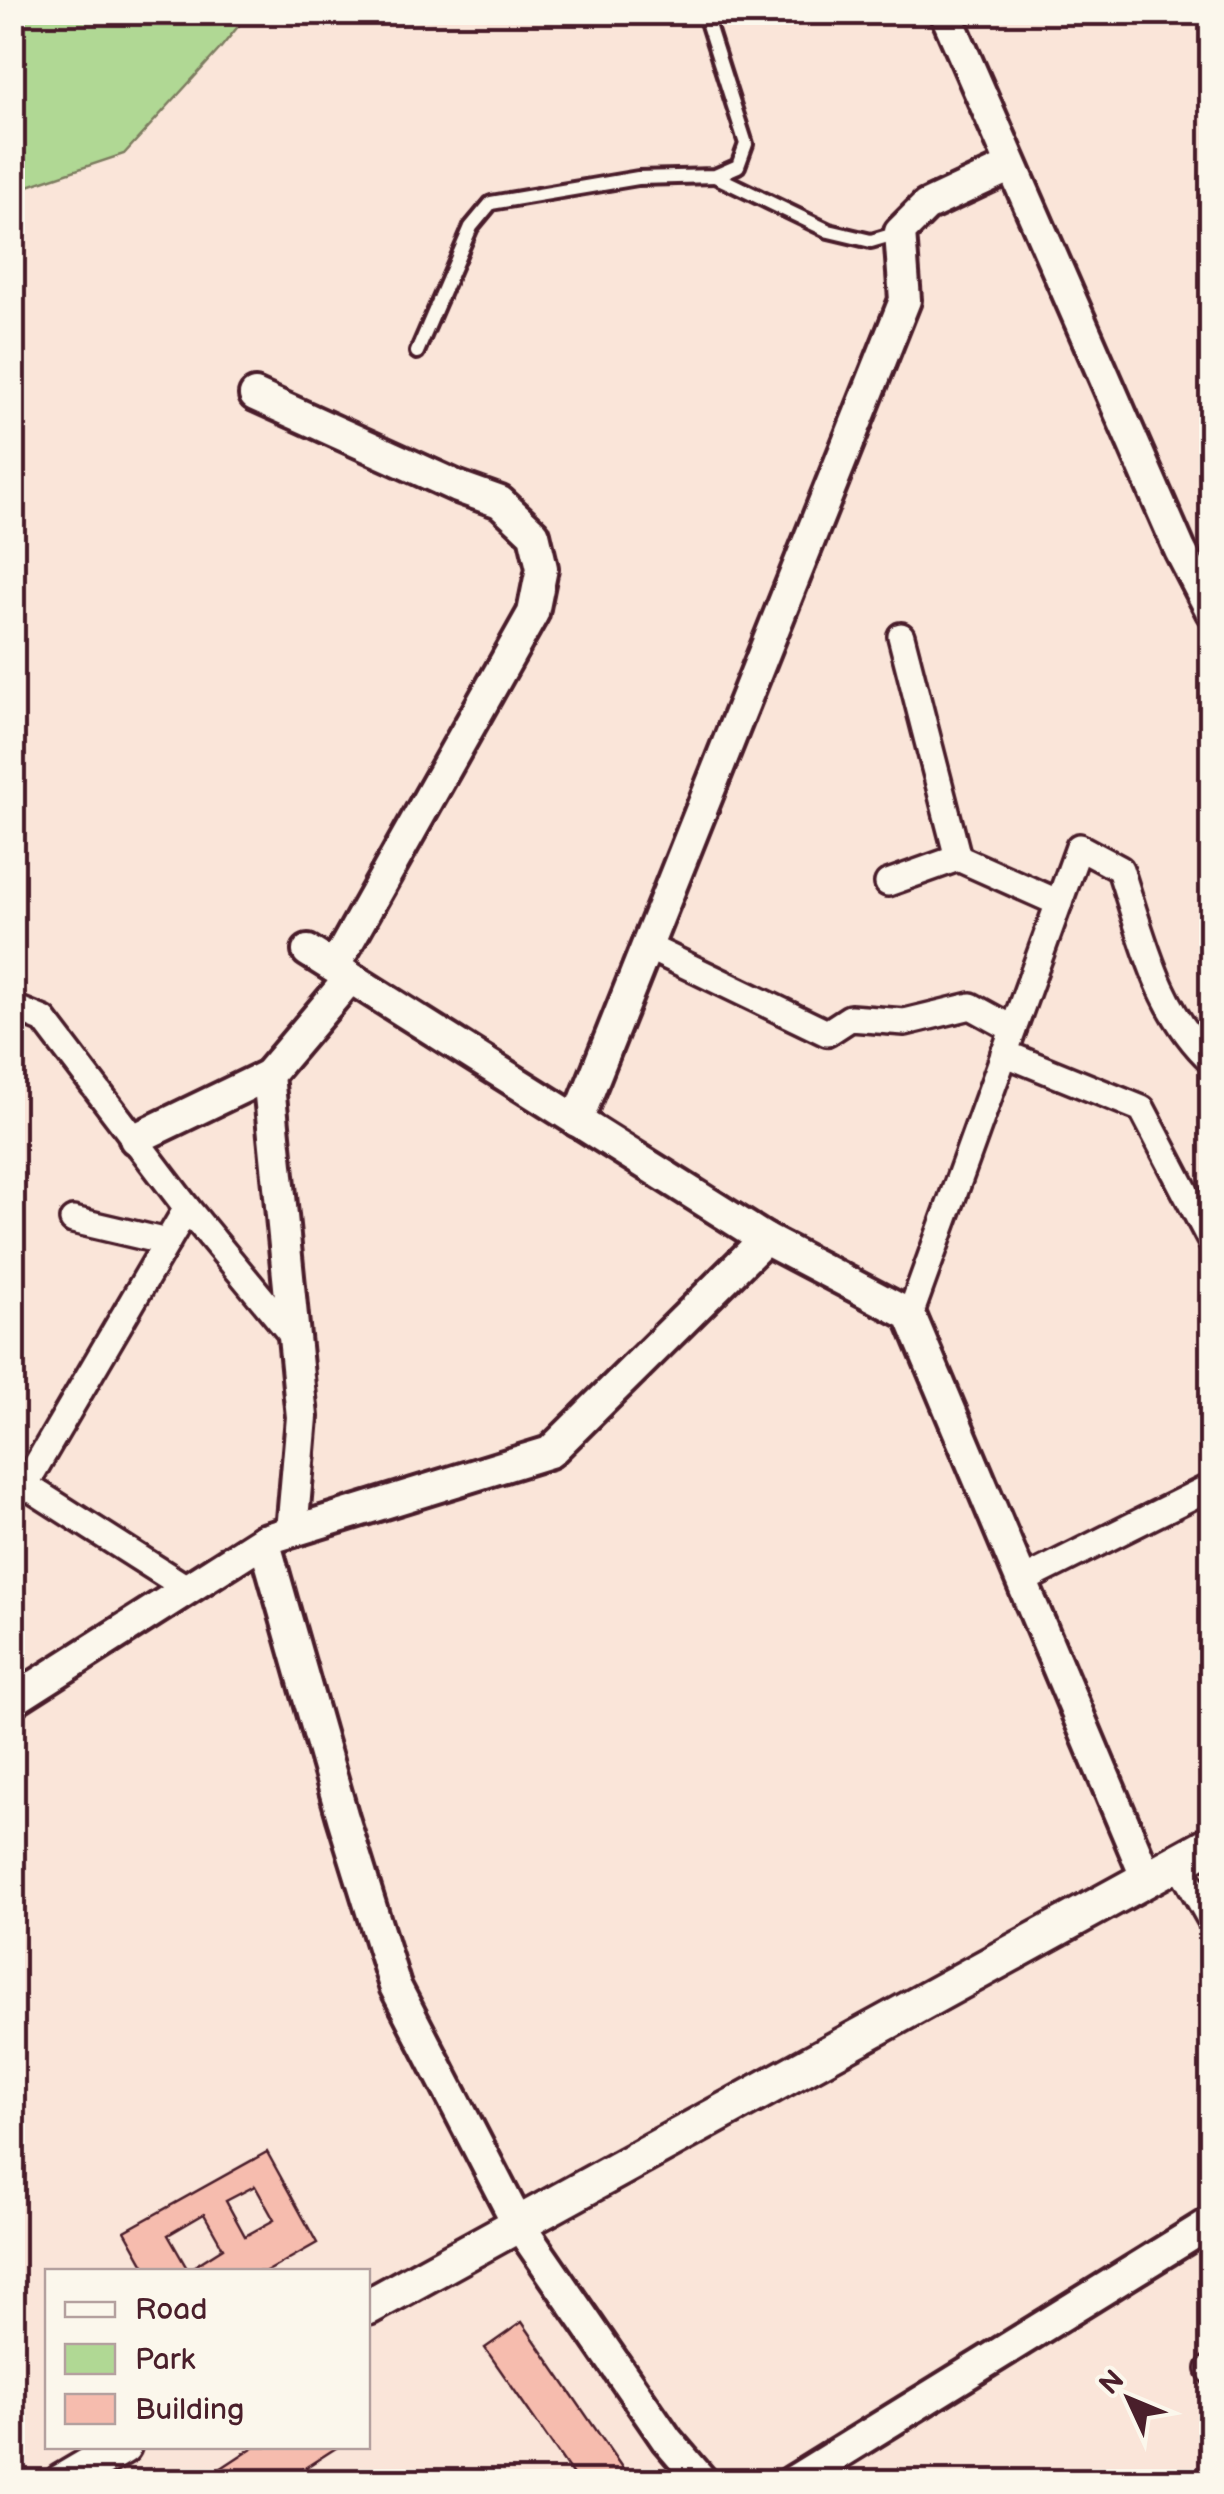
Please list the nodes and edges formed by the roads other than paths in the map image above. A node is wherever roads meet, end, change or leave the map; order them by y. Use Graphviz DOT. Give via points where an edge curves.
graph roads {
  1 [pos="704,12"];
  2 [pos="945,12"];
  3 [pos="1010,166"];
  4 [pos="715,176"];
  5 [pos="900,232"];
  6 [pos="418,352"];
  7 [pos="255,394"];
  8 [pos="1212,612"];
  9 [pos="902,636"];
  10 [pos="958,858"];
  11 [pos="888,883"];
  12 [pos="1059,903"];
  13 [pos="648,947"];
  14 [pos="331,965"];
  15 [pos="12,1007"];
  16 [pos="1009,1041"];
  17 [pos="1212,1061"];
  18 [pos="268,1075"];
  19 [pos="577,1121"];
  20 [pos="135,1140"];
  21 [pos="187,1208"];
  22 [pos="73,1220"];
  23 [pos="764,1239"];
  24 [pos="167,1242"];
  25 [pos="1212,1243"];
  26 [pos="910,1315"];
  27 [pos="292,1336"];
  28 [pos="1212,1486"];
  29 [pos="278,1536"];
  30 [pos="1022,1581"];
  31 [pos="188,1589"];
  32 [pos="12,1702"];
  33 [pos="1212,1843"];
  34 [pos="1178,1862"];
  35 [pos="1147,1878"];
  36 [pos="1212,1922"];
  37 [pos="517,2222"];
  38 [pos="1212,2222"];
  39 [pos="370,2307"];
  40 [pos="118,2449"];
  41 [pos="809,2477"];
  42 [pos="62,2482"];
  43 [pos="702,2482"];
  1 -- 4 [label="lane" via="746,144 738,166"];
  2 -- 3 [label="street"];
  3 -- 5 [label="street" via="926,206"];
  3 -- 8 [label="street"];
  4 -- 5 [label="lane" via="830,231 871,242"];
  4 -- 6 [label="lane" via="638,178 491,203 471,228"];
  5 -- 13 [label="street" via="905,300"];
  7 -- 14 [label="street" via="500,502 534,534 542,568 532,613"];
  9 -- 10 [label="street"];
  10 -- 11 [label="street"];
  10 -- 12 [label="street"];
  12 -- 16 [label="street"];
  12 -- 17 [label="street" via="1079,846 1120,869 1156,978 1190,1041"];
  13 -- 16 [label="street" via="827,1032 850,1018 905,1022 970,1006"];
  13 -- 19 [label="street"];
  14 -- 18 [label="street"];
  14 -- 19 [label="street"];
  15 -- 20 [label="street" via="44,1020"];
  16 -- 25 [label="street" via="1142,1110"];
  16 -- 26 [label="street"];
  18 -- 20 [label="street"];
  18 -- 27 [label="street"];
  19 -- 23 [label="street"];
  20 -- 21 [label="street"];
  21 -- 24 [label="street"];
  21 -- 27 [label="street"];
  22 -- 24 [label="street"];
  23 -- 26 [label="street"];
  23 -- 29 [label="street" via="550,1452"];
  24 -- 31 [label="street" via="25,1485"];
  26 -- 30 [label="street"];
  27 -- 29 [label="street" via="302,1417"];
  28 -- 30 [label="street"];
  29 -- 31 [label="street"];
  29 -- 37 [label="street" via="379,1942"];
  30 -- 35 [label="street"];
  31 -- 32 [label="street"];
  33 -- 34 [label="main road"];
  34 -- 35 [label="main road"];
  34 -- 36 [label="street"];
  35 -- 37 [label="main road"];
  37 -- 39 [label="main road"];
  37 -- 43 [label="street"];
  38 -- 41 [label="street"];
  40 -- 42 [label="main road"];
}
